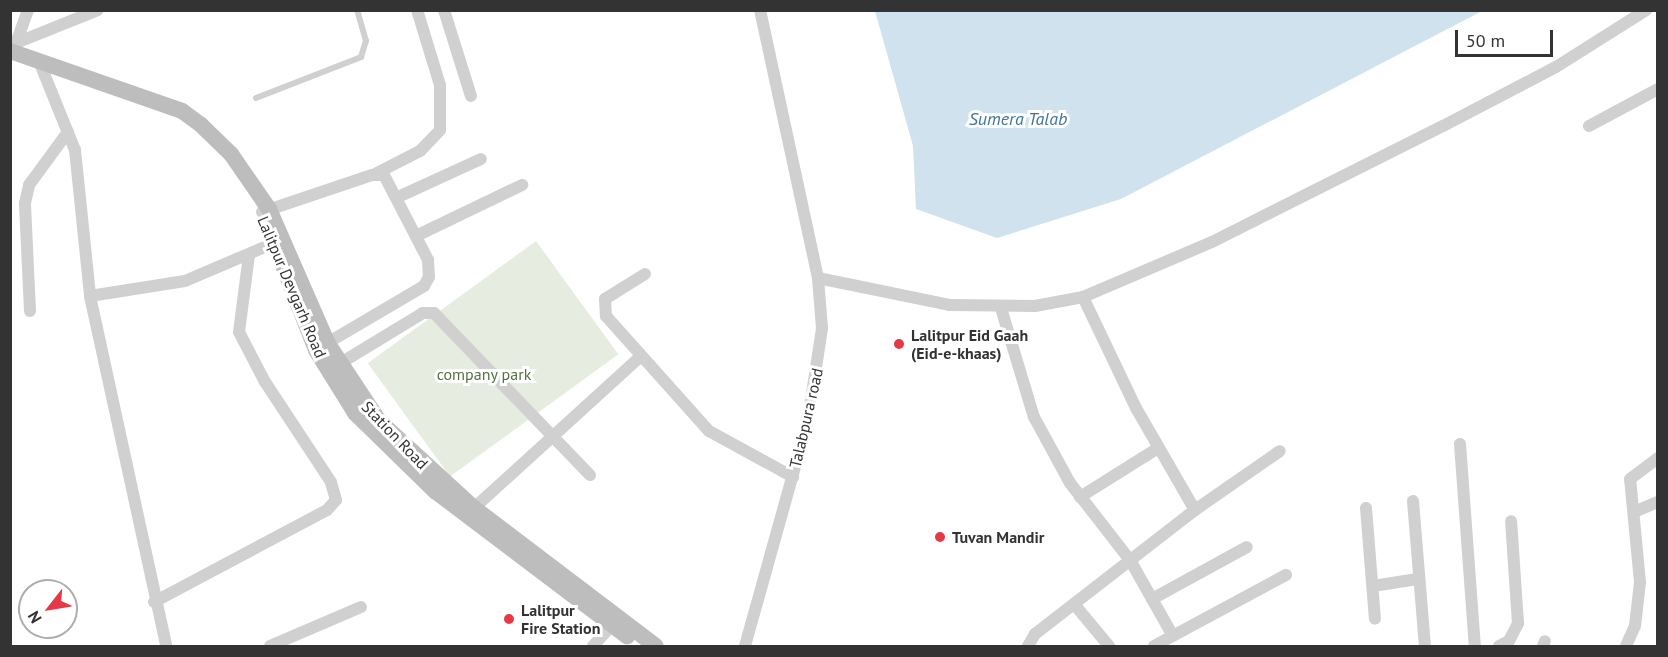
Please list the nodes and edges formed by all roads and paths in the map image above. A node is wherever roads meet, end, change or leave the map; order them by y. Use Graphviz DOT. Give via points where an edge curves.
graph roads {
  1 [pos="28,10"];
  2 [pos="98,10"];
  3 [pos="357,10"];
  4 [pos="417,10"];
  5 [pos="444,10"];
  6 [pos="760,10"];
  7 [pos="1646,10"];
  8 [pos="12,48"];
  9 [pos="39,61"];
  10 [pos="1658,89"];
  11 [pos="471,96"];
  12 [pos="256,98"];
  13 [pos="1589,126"];
  14 [pos="68,132"];
  15 [pos="481,159"];
  16 [pos="372,175"];
  17 [pos="522,185"];
  18 [pos="398,197"];
  19 [pos="265,211"];
  20 [pos="416,236"];
  21 [pos="274,243"];
  22 [pos="249,255"];
  23 [pos="645,274"];
  24 [pos="818,278"];
  25 [pos="90,296"];
  26 [pos="1083,297"];
  27 [pos="1001,308"];
  28 [pos="30,311"];
  29 [pos="322,347"];
  30 [pos="639,358"];
  31 [pos="339,364"];
  32 [pos="552,437"];
  33 [pos="1460,444"];
  34 [pos="1158,448"];
  35 [pos="1280,451"];
  36 [pos="1658,458"];
  37 [pos="590,475"];
  38 [pos="793,477"];
  39 [pos="1080,497"];
  40 [pos="1413,501"];
  41 [pos="1658,502"];
  42 [pos="474,508"];
  43 [pos="1366,508"];
  44 [pos="1195,510"];
  45 [pos="1634,512"];
  46 [pos="1511,521"];
  47 [pos="1247,547"];
  48 [pos="1130,560"];
  49 [pos="1286,575"];
  50 [pos="1417,579"];
  51 [pos="1373,586"];
  52 [pos="1152,599"];
  53 [pos="154,602"];
  54 [pos="1074,604"];
  55 [pos="361,607"];
  56 [pos="1375,619"];
  57 [pos="612,624"];
  58 [pos="1173,636"];
  59 [pos="166,646"];
  60 [pos="270,646"];
  61 [pos="593,646"];
  62 [pos="639,646"];
  63 [pos="656,646"];
  64 [pos="745,646"];
  65 [pos="1028,646"];
  66 [pos="1109,646"];
  67 [pos="1154,646"];
  68 [pos="1425,646"];
  69 [pos="1475,646"];
  70 [pos="1499,646"];
  71 [pos="1626,646"];
  1 -- 8 [label="street"];
  2 -- 8 [label="street"];
  3 -- 12 [label="lane" via="366,41 361,57"];
  4 -- 16 [label="street" via="440,85 440,130 420,151"];
  5 -- 11 [label="street"];
  6 -- 24 [label="street, Talabpura road"];
  7 -- 26 [label="street" via="1556,67 1443,126 1212,242"];
  8 -- 9 [label="main road"];
  9 -- 14 [label="street"];
  9 -- 19 [label="main road, Lalitpur Devgarh Road" via="167,109 230,168"];
  10 -- 13 [label="street"];
  14 -- 25 [label="street" via="78,166 79,224"];
  14 -- 28 [label="street" via="40,163 25,203"];
  15 -- 18 [label="street"];
  16 -- 18 [label="street" via="384,176"];
  16 -- 19 [label="street"];
  17 -- 20 [label="street"];
  18 -- 20 [label="street"];
  19 -- 21 [label="main road, Lalitpur Devgarh Road"];
  19 -- 29 [label="main road, Station Road"];
  20 -- 29 [label="street" via="428,260 424,286"];
  21 -- 22 [label="street"];
  21 -- 29 [label="main road, Lalitpur Devgarh Road"];
  22 -- 25 [label="street" via="185,281"];
  22 -- 53 [label="street" via="239,332 265,382 331,482 336,500 327,510"];
  23 -- 30 [label="street" via="603,304"];
  24 -- 27 [label="street" via="949,305"];
  24 -- 38 [label="street, Talabpura road" via="822,328 819,372"];
  25 -- 53 [label="street"];
  26 -- 27 [label="street"];
  26 -- 34 [label="street"];
  27 -- 39 [label="street" via="1034,417"];
  29 -- 31 [label="main road, Station Road"];
  29 -- 57 [label="main road, Lalitpur Devgarh Road" via="355,413 396,456 465,515"];
  30 -- 32 [label="street"];
  30 -- 38 [label="street" via="709,431"];
  31 -- 32 [label="street" via="423,313 434,313"];
  31 -- 42 [label="main road, Station Road" via="379,421"];
  32 -- 37 [label="street"];
  32 -- 42 [label="street"];
  33 -- 69 [label="street"];
  34 -- 39 [label="street"];
  34 -- 44 [label="street"];
  35 -- 44 [label="street"];
  36 -- 45 [label="street" via="1635,470 1630,479"];
  38 -- 64 [label="street, Talabpura road"];
  39 -- 48 [label="street"];
  40 -- 50 [label="street"];
  41 -- 45 [label="street"];
  42 -- 63 [label="main road, Station Road"];
  43 -- 51 [label="street"];
  44 -- 48 [label="street"];
  45 -- 71 [label="street" via="1640,582 1635,626"];
  46 -- 70 [label="street" via="1518,623 1509,641"];
  47 -- 52 [label="street"];
  48 -- 52 [label="street"];
  48 -- 54 [label="street"];
  49 -- 58 [label="street"];
  50 -- 51 [label="street"];
  50 -- 68 [label="street"];
  51 -- 56 [label="street"];
  52 -- 58 [label="street"];
  53 -- 59 [label="street"];
  54 -- 65 [label="street" via="1035,634"];
  54 -- 66 [label="street"];
  55 -- 60 [label="street"];
  57 -- 61 [label="street"];
  57 -- 62 [label="main road, Lalitpur Devgarh Road"];
  58 -- 67 [label="street"];
}
